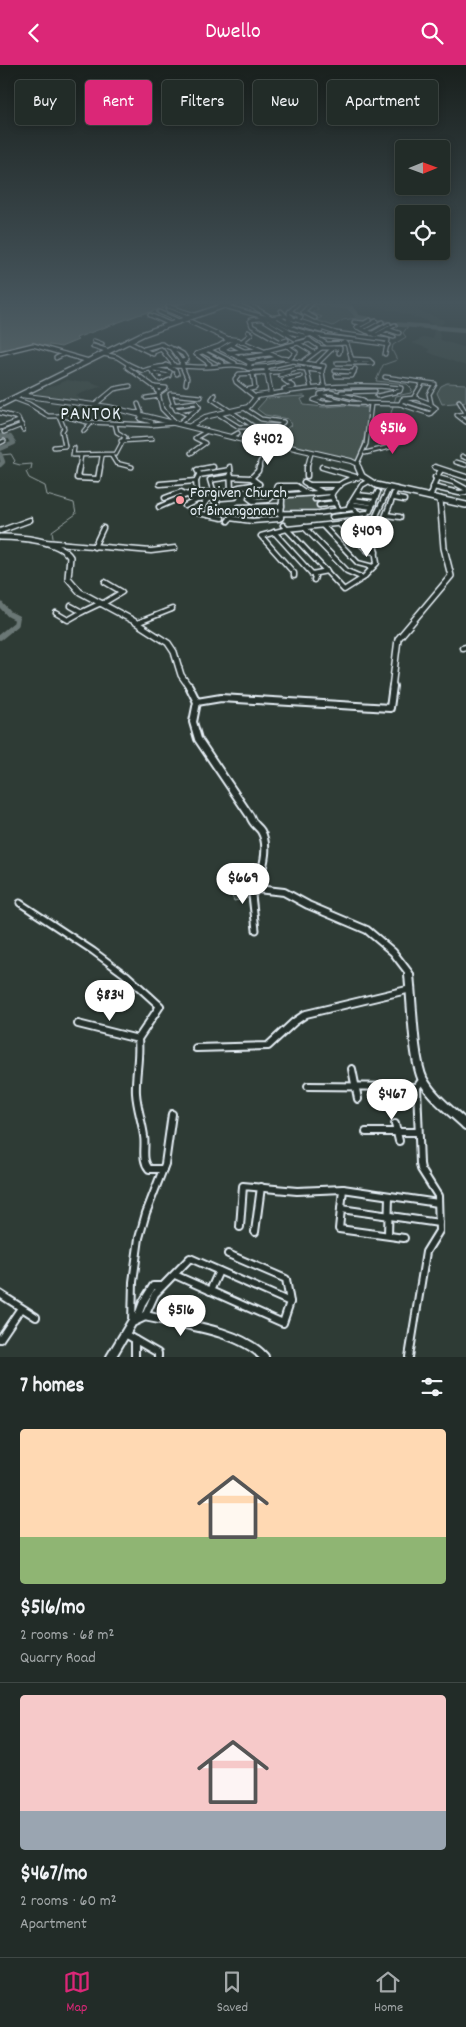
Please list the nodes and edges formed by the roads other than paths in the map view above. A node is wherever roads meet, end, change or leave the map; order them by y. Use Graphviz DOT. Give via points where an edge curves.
graph roads {
  1 [pos="89,361"];
  2 [pos="124,361"];
  3 [pos="171,361"];
  4 [pos="184,361"];
  5 [pos="205,361"];
  6 [pos="220,361"];
  7 [pos="233,361"];
  8 [pos="246,361"];
  9 [pos="266,361"];
  10 [pos="292,361"];
  11 [pos="295,361"];
  12 [pos="371,361"];
  13 [pos="181,363"];
  14 [pos="223,363"];
  15 [pos="249,363"];
  16 [pos="337,363"];
  17 [pos="353,363"];
  18 [pos="365,363"];
  19 [pos="128,364"];
  20 [pos="166,365"];
  21 [pos="174,365"];
  22 [pos="280,366"];
  23 [pos="266,367"];
  24 [pos="248,368"];
  25 [pos="306,368"];
  26 [pos="153,369"];
  27 [pos="365,369"];
  28 [pos="285,370"];
  29 [pos="322,371"];
  30 [pos="253,373"];
  31 [pos="268,373"];
  32 [pos="289,373"];
  33 [pos="177,374"];
  34 [pos="280,375"];
  35 [pos="336,376"];
  36 [pos="385,377"];
  37 [pos="371,378"];
  38 [pos="354,379"];
  39 [pos="160,380"];
  40 [pos="423,382"];
  41 [pos="186,384"];
  42 [pos="357,385"];
  43 [pos="373,385"];
  44 [pos="130,386"];
  45 [pos="159,386"];
  46 [pos="324,386"];
  47 [pos="340,386"];
  48 [pos="154,387"];
  49 [pos="311,388"];
  50 [pos="246,390"];
  51 [pos="375,391"];
  52 [pos="286,392"];
  53 [pos="271,393"];
  54 [pos="339,393"];
  55 [pos="20,395"];
  56 [pos="159,395"];
  57 [pos="215,395"];
  58 [pos="321,396"];
  59 [pos="201,397"];
  60 [pos="256,397"];
  61 [pos="414,397"];
  62 [pos="13,398"];
  63 [pos="146,398"];
  64 [pos="343,401"];
  65 [pos="459,401"];
  66 [pos="401,402"];
  67 [pos="366,403"];
  68 [pos="431,403"];
  69 [pos="96,404"];
  70 [pos="138,404"];
  71 [pos="371,404"];
  72 [pos="0,405"];
  73 [pos="172,405"];
  74 [pos="199,407"];
  75 [pos="244,408"];
  76 [pos="176,410"];
  77 [pos="434,410"];
  78 [pos="231,411"];
  79 [pos="0,413"];
  80 [pos="132,413"];
  81 [pos="218,414"];
  82 [pos="466,414"];
  83 [pos="188,415"];
  84 [pos="59,416"];
  85 [pos="143,417"];
  86 [pos="19,421"];
  87 [pos="466,422"];
  88 [pos="91,423"];
  89 [pos="114,423"];
  90 [pos="177,424"];
  91 [pos="22,425"];
  92 [pos="151,425"];
  93 [pos="190,426"];
  94 [pos="254,427"];
  95 [pos="0,428"];
  96 [pos="23,430"];
  97 [pos="84,431"];
  98 [pos="208,431"];
  99 [pos="4,432"];
  100 [pos="238,433"];
  101 [pos="412,434"];
  102 [pos="231,437"];
  103 [pos="152,439"];
  104 [pos="4,441"];
  105 [pos="121,441"];
  106 [pos="0,443"];
  107 [pos="272,446"];
  108 [pos="54,447"];
  109 [pos="74,448"];
  110 [pos="191,453"];
  111 [pos="311,453"];
  112 [pos="365,453"];
  113 [pos="81,455"];
  114 [pos="111,455"];
  115 [pos="102,456"];
  116 [pos="456,462"];
  117 [pos="357,463"];
  118 [pos="466,465"];
  119 [pos="132,467"];
  120 [pos="213,467"];
  121 [pos="322,467"];
  122 [pos="435,467"];
  123 [pos="441,470"];
  124 [pos="200,475"];
  125 [pos="307,476"];
  126 [pos="230,477"];
  127 [pos="360,477"];
  128 [pos="435,477"];
  129 [pos="466,477"];
  130 [pos="251,478"];
  131 [pos="196,481"];
  132 [pos="369,481"];
  133 [pos="304,482"];
  134 [pos="160,485"];
  135 [pos="308,485"];
  136 [pos="340,485"];
  137 [pos="433,487"];
  138 [pos="389,488"];
  139 [pos="317,489"];
  140 [pos="396,489"];
  141 [pos="231,490"];
  142 [pos="466,490"];
  143 [pos="274,491"];
  144 [pos="378,492"];
  145 [pos="197,493"];
  146 [pos="214,493"];
  147 [pos="308,493"];
  148 [pos="323,493"];
  149 [pos="332,493"];
  150 [pos="357,495"];
  151 [pos="187,496"];
  152 [pos="235,497"];
  153 [pos="376,497"];
  154 [pos="430,497"];
  155 [pos="394,498"];
  156 [pos="165,499"];
  157 [pos="197,499"];
  158 [pos="315,499"];
  159 [pos="440,499"];
  160 [pos="207,500"];
  161 [pos="218,500"];
  162 [pos="282,500"];
  163 [pos="354,500"];
  164 [pos="404,500"];
  165 [pos="336,503"];
  166 [pos="374,503"];
  167 [pos="319,505"];
  168 [pos="466,505"];
  169 [pos="184,506"];
  170 [pos="282,506"];
  171 [pos="159,507"];
  172 [pos="339,509"];
  173 [pos="370,510"];
  174 [pos="328,511"];
  175 [pos="281,513"];
  176 [pos="234,514"];
  177 [pos="359,514"];
  178 [pos="207,515"];
  179 [pos="222,517"];
  180 [pos="400,517"];
  181 [pos="30,520"];
  182 [pos="373,520"];
  183 [pos="358,522"];
  184 [pos="283,525"];
  185 [pos="340,525"];
  186 [pos="323,526"];
  187 [pos="304,527"];
  188 [pos="103,528"];
  189 [pos="287,529"];
  190 [pos="0,531"];
  191 [pos="274,532"];
  192 [pos="0,537"];
  193 [pos="374,539"];
  194 [pos="44,542"];
  195 [pos="94,547"];
  196 [pos="174,548"];
  197 [pos="376,552"];
  198 [pos="373,567"];
  199 [pos="327,571"];
  200 [pos="312,574"];
  201 [pos="294,576"];
  202 [pos="363,578"];
  203 [pos="314,581"];
  204 [pos="105,582"];
  205 [pos="102,603"];
  206 [pos="71,606"];
  207 [pos="172,609"];
  208 [pos="82,612"];
  209 [pos="56,613"];
  210 [pos="137,623"];
  211 [pos="197,702"];
  212 [pos="257,889"];
  213 [pos="20,903"];
  214 [pos="256,930"];
  215 [pos="412,989"];
  216 [pos="78,1024"];
  217 [pos="138,1039"];
  218 [pos="196,1048"];
  219 [pos="352,1069"];
  220 [pos="423,1079"];
  221 [pos="308,1086"];
  222 [pos="356,1087"];
  223 [pos="417,1087"];
  224 [pos="358,1099"];
  225 [pos="172,1114"];
  226 [pos="395,1123"];
  227 [pos="466,1125"];
  228 [pos="366,1132"];
  229 [pos="397,1132"];
  230 [pos="418,1132"];
  231 [pos="399,1141"];
  232 [pos="164,1169"];
  233 [pos="261,1187"];
  234 [pos="343,1189"];
  235 [pos="390,1196"];
  236 [pos="438,1203"];
  237 [pos="341,1209"];
  238 [pos="388,1215"];
  239 [pos="439,1223"];
  240 [pos="240,1227"];
  241 [pos="255,1232"];
  242 [pos="388,1235"];
  243 [pos="404,1238"];
  244 [pos="228,1254"];
  245 [pos="219,1271"];
  246 [pos="175,1275"];
  247 [pos="210,1291"];
  248 [pos="0,1294"];
  249 [pos="134,1298"];
  250 [pos="290,1302"];
  251 [pos="146,1303"];
  252 [pos="21,1308"];
  253 [pos="36,1317"];
  254 [pos="138,1319"];
  255 [pos="125,1334"];
  256 [pos="0,1339"];
  257 [pos="135,1340"];
  258 [pos="111,1357"];
  259 [pos="135,1357"];
  260 [pos="158,1357"];
  261 [pos="264,1357"];
  262 [pos="409,1357"];
  1 -- 55 [label="main road"];
  2 -- 19 [label="street"];
  3 -- 21 [label="street"];
  4 -- 13 [label="street"];
  5 -- 14 [label="street" via="209,365"];
  6 -- 14 [label="street"];
  7 -- 14 [label="street"];
  8 -- 15 [label="street"];
  9 -- 15 [label="street"];
  10 -- 23 [label="street"];
  11 -- 29 [label="street" via="324,366"];
  12 -- 18 [label="street"];
  13 -- 21 [label="street"];
  13 -- 24 [label="street" via="206,367 240,364"];
  13 -- 41 [label="street"];
  15 -- 24 [label="street"];
  16 -- 17 [label="street"];
  17 -- 18 [label="street"];
  18 -- 27 [label="street"];
  19 -- 26 [label="street" via="143,371"];
  19 -- 48 [label="street" via="127,367"];
  20 -- 21 [label="street"];
  20 -- 26 [label="street"];
  20 -- 33 [label="street"];
  22 -- 28 [label="street"];
  23 -- 24 [label="street"];
  23 -- 31 [label="street"];
  25 -- 28 [label="street"];
  25 -- 29 [label="street"];
  25 -- 49 [label="street"];
  26 -- 39 [label="street"];
  26 -- 39 [label="street" via="170,372"];
  28 -- 31 [label="street"];
  28 -- 32 [label="street"];
  29 -- 46 [label="street"];
  30 -- 31 [label="street"];
  30 -- 50 [label="street" via="255,388"];
  30 -- 50 [label="street" via="240,373 235,379"];
  31 -- 53 [label="street"];
  32 -- 34 [label="street"];
  32 -- 52 [label="street" via="297,376 284,380 294,387 284,389"];
  35 -- 35 [label="street" via="335,370 354,370 352,376"];
  35 -- 47 [label="street"];
  36 -- 40 [label="street"];
  37 -- 43 [label="street"];
  38 -- 42 [label="street"];
  39 -- 45 [label="street"];
  40 -- 61 [label="street"];
  40 -- 68 [label="street" via="435,384 429,394"];
  42 -- 43 [label="street"];
  42 -- 47 [label="street"];
  43 -- 51 [label="street"];
  43 -- 51 [label="street" via="401,388 377,398"];
  44 -- 69 [label="street" via="114,389"];
  45 -- 48 [label="street"];
  45 -- 56 [label="street" via="166,388"];
  46 -- 47 [label="street"];
  46 -- 49 [label="street"];
  48 -- 56 [label="street"];
  49 -- 52 [label="street"];
  50 -- 60 [label="street"];
  51 -- 54 [label="street"];
  52 -- 53 [label="street"];
  53 -- 60 [label="street"];
  54 -- 58 [label="street"];
  54 -- 67 [label="street"];
  55 -- 62 [label="main road"];
  55 -- 69 [label="street"];
  56 -- 63 [label="street"];
  56 -- 90 [label="street" via="162,409"];
  57 -- 78 [label="street" via="212,399"];
  58 -- 64 [label="street"];
  58 -- 64 [label="street" via="314,399 323,403"];
  59 -- 73 [label="street" via="170,394"];
  60 -- 75 [label="street"];
  61 -- 66 [label="street"];
  61 -- 68 [label="street"];
  62 -- 72 [label="main road"];
  62 -- 84 [label="street" via="48,416"];
  64 -- 67 [label="street"];
  65 -- 82 [label="street"];
  66 -- 71 [label="street"];
  66 -- 77 [label="street"];
  66 -- 77 [label="street" via="430,415"];
  67 -- 71 [label="street"];
  68 -- 77 [label="street" via="436,408"];
  69 -- 80 [label="street"];
  70 -- 80 [label="street" via="141,412"];
  71 -- 112 [label="street"];
  73 -- 74 [label="street" via="196,402"];
  73 -- 76 [label="street"];
  74 -- 76 [label="street"];
  74 -- 83 [label="street"];
  75 -- 78 [label="street"];
  75 -- 94 [label="street" via="261,419 283,422 279,426"];
  76 -- 83 [label="street"];
  78 -- 81 [label="street"];
  78 -- 94 [label="street"];
  79 -- 86 [label="street"];
  80 -- 85 [label="street"];
  81 -- 93 [label="street"];
  81 -- 94 [label="street" via="237,427"];
  82 -- 87 [label="street" via="457,415"];
  83 -- 90 [label="street"];
  84 -- 88 [label="street"];
  84 -- 108 [label="street" via="64,428 65,446"];
  85 -- 90 [label="street"];
  85 -- 92 [label="street" via="140,419 152,422"];
  86 -- 91 [label="street"];
  86 -- 95 [label="street"];
  88 -- 89 [label="street"];
  88 -- 97 [label="street"];
  89 -- 92 [label="street"];
  89 -- 105 [label="street" via="117,432 125,437"];
  90 -- 92 [label="street"];
  90 -- 93 [label="street"];
  91 -- 96 [label="street"];
  91 -- 99 [label="street"];
  93 -- 98 [label="street"];
  98 -- 102 [label="street"];
  98 -- 110 [label="street" via="195,439 206,443"];
  100 -- 102 [label="street"];
  101 -- 112 [label="street" via="389,447"];
  102 -- 107 [label="street"];
  103 -- 105 [label="street"];
  104 -- 106 [label="street"];
  105 -- 114 [label="street" via="118,452"];
  107 -- 111 [label="street"];
  107 -- 130 [label="street"];
  109 -- 113 [label="street" via="73,455"];
  111 -- 117 [label="street"];
  111 -- 125 [label="street"];
  112 -- 117 [label="street"];
  113 -- 115 [label="street"];
  113 -- 115 [label="street" via="77,478 98,479"];
  114 -- 115 [label="street"];
  114 -- 119 [label="street" via="118,465"];
  116 -- 118 [label="street"];
  117 -- 127 [label="street"];
  120 -- 124 [label="street" via="197,470"];
  121 -- 127 [label="street"];
  122 -- 123 [label="street"];
  123 -- 128 [label="street"];
  123 -- 129 [label="street"];
  124 -- 126 [label="street" via="230,468"];
  124 -- 131 [label="street"];
  126 -- 130 [label="street"];
  126 -- 141 [label="street"];
  126 -- 146 [label="street" via="210,481"];
  127 -- 132 [label="street"];
  127 -- 136 [label="street"];
  128 -- 137 [label="street"];
  128 -- 142 [label="street"];
  130 -- 141 [label="street" via="259,484"];
  131 -- 134 [label="street"];
  131 -- 145 [label="street"];
  132 -- 138 [label="street"];
  132 -- 150 [label="street" via="362,485"];
  133 -- 135 [label="street"];
  135 -- 136 [label="street"];
  135 -- 139 [label="street"];
  136 -- 149 [label="street"];
  137 -- 142 [label="street" via="458,493"];
  137 -- 154 [label="street"];
  138 -- 140 [label="street"];
  138 -- 182 [label="street"];
  139 -- 148 [label="street"];
  139 -- 149 [label="street"];
  140 -- 154 [label="street"];
  140 -- 155 [label="street"];
  141 -- 146 [label="street"];
  143 -- 143 [label="street" via="248,497 252,501 266,500"];
  143 -- 147 [label="street" via="299,488"];
  143 -- 147 [label="street" via="303,497"];
  144 -- 153 [label="street"];
  145 -- 146 [label="street"];
  145 -- 151 [label="street"];
  147 -- 148 [label="street"];
  148 -- 149 [label="street"];
  149 -- 158 [label="street"];
  149 -- 165 [label="street"];
  150 -- 153 [label="street"];
  150 -- 163 [label="street"];
  151 -- 156 [label="street" via="181,492"];
  151 -- 157 [label="street"];
  151 -- 171 [label="street"];
  152 -- 161 [label="street"];
  153 -- 166 [label="street"];
  154 -- 159 [label="street"];
  155 -- 164 [label="street"];
  155 -- 180 [label="street" via="386,516"];
  157 -- 160 [label="street"];
  157 -- 169 [label="street"];
  159 -- 168 [label="street"];
  159 -- 211 [label="street" via="444,548 451,576 398,639 390,708 221,697"];
  160 -- 161 [label="street"];
  160 -- 178 [label="street" via="198,513"];
  161 -- 178 [label="street"];
  162 -- 170 [label="street"];
  163 -- 166 [label="street"];
  163 -- 173 [label="street" via="350,505"];
  165 -- 167 [label="street"];
  165 -- 172 [label="street"];
  166 -- 173 [label="street"];
  170 -- 175 [label="street"];
  170 -- 176 [label="street" via="239,507"];
  172 -- 174 [label="street"];
  172 -- 177 [label="street" via="355,509"];
  173 -- 177 [label="street"];
  174 -- 175 [label="street"];
  174 -- 177 [label="street" via="333,518"];
  175 -- 176 [label="street"];
  175 -- 176 [label="street" via="281,518 276,520 252,521 229,519"];
  178 -- 179 [label="street"];
  181 -- 190 [label="street"];
  182 -- 183 [label="street"];
  182 -- 193 [label="street"];
  183 -- 185 [label="street"];
  183 -- 193 [label="street"];
  184 -- 189 [label="street"];
  185 -- 186 [label="street"];
  185 -- 197 [label="street" via="368,551"];
  186 -- 187 [label="street"];
  186 -- 198 [label="street" via="358,563"];
  187 -- 189 [label="street"];
  187 -- 202 [label="street" via="347,571"];
  188 -- 195 [label="street"];
  189 -- 191 [label="street"];
  189 -- 199 [label="street"];
  191 -- 200 [label="street"];
  191 -- 201 [label="street" via="261,536"];
  192 -- 194 [label="street"];
  193 -- 197 [label="street"];
  194 -- 195 [label="street"];
  194 -- 205 [label="street" via="70,556 68,578 80,593"];
  195 -- 196 [label="street" via="151,551"];
  197 -- 198 [label="street" via="377,563"];
  198 -- 202 [label="street"];
  199 -- 200 [label="street"];
  199 -- 202 [label="street" via="344,590"];
  200 -- 203 [label="street"];
  204 -- 205 [label="street" via="122,592"];
  205 -- 208 [label="street"];
  205 -- 210 [label="street"];
  206 -- 208 [label="street"];
  207 -- 210 [label="street"];
  208 -- 209 [label="street" via="68,620"];
  210 -- 211 [label="street" via="168,643"];
  211 -- 212 [label="street" via="193,722 198,739 253,825 261,831 266,852"];
  212 -- 214 [label="street" via="252,895"];
  212 -- 215 [label="street" via="284,893 366,930 393,952 409,973"];
  213 -- 217 [label="street" via="106,960 160,1006"];
  215 -- 218 [label="street" via="306,1015 268,1046"];
  215 -- 220 [label="street" via="418,1060"];
  216 -- 217 [label="street"];
  217 -- 232 [label="street" via="140,1056 136,1091 144,1136 144,1163 149,1169"];
  219 -- 222 [label="street"];
  220 -- 223 [label="street"];
  220 -- 227 [label="street" via="439,1101"];
  221 -- 222 [label="street"];
  222 -- 223 [label="street"];
  222 -- 224 [label="street"];
  223 -- 230 [label="street"];
  225 -- 232 [label="street" via="172,1134"];
  226 -- 229 [label="street"];
  228 -- 229 [label="street"];
  229 -- 230 [label="street"];
  229 -- 231 [label="street"];
  230 -- 236 [label="street" via="421,1169 435,1189"];
  232 -- 249 [label="street" via="143,1226"];
  233 -- 234 [label="street" via="297,1191"];
  233 -- 240 [label="street" via="243,1186"];
  233 -- 241 [label="street"];
  234 -- 235 [label="street"];
  234 -- 237 [label="street"];
  235 -- 236 [label="street"];
  235 -- 238 [label="street"];
  236 -- 239 [label="street"];
  237 -- 238 [label="street"];
  237 -- 242 [label="street" via="339,1229"];
  238 -- 239 [label="street"];
  238 -- 242 [label="street"];
  239 -- 262 [label="street" via="439,1231 426,1252"];
  242 -- 243 [label="street"];
  244 -- 250 [label="street" via="286,1279"];
  245 -- 246 [label="street" via="190,1258"];
  245 -- 247 [label="street"];
  245 -- 250 [label="street"];
  246 -- 247 [label="street"];
  246 -- 251 [label="street"];
  247 -- 250 [label="street" via="283,1323"];
  248 -- 252 [label="street"];
  249 -- 251 [label="street"];
  249 -- 254 [label="street"];
  251 -- 254 [label="street"];
  252 -- 253 [label="street"];
  252 -- 256 [label="street"];
  254 -- 255 [label="street"];
  254 -- 261 [label="street" via="231,1336 244,1341"];
  255 -- 257 [label="street"];
  255 -- 258 [label="street"];
  257 -- 259 [label="street"];
  257 -- 260 [label="street" via="158,1353"];
}
